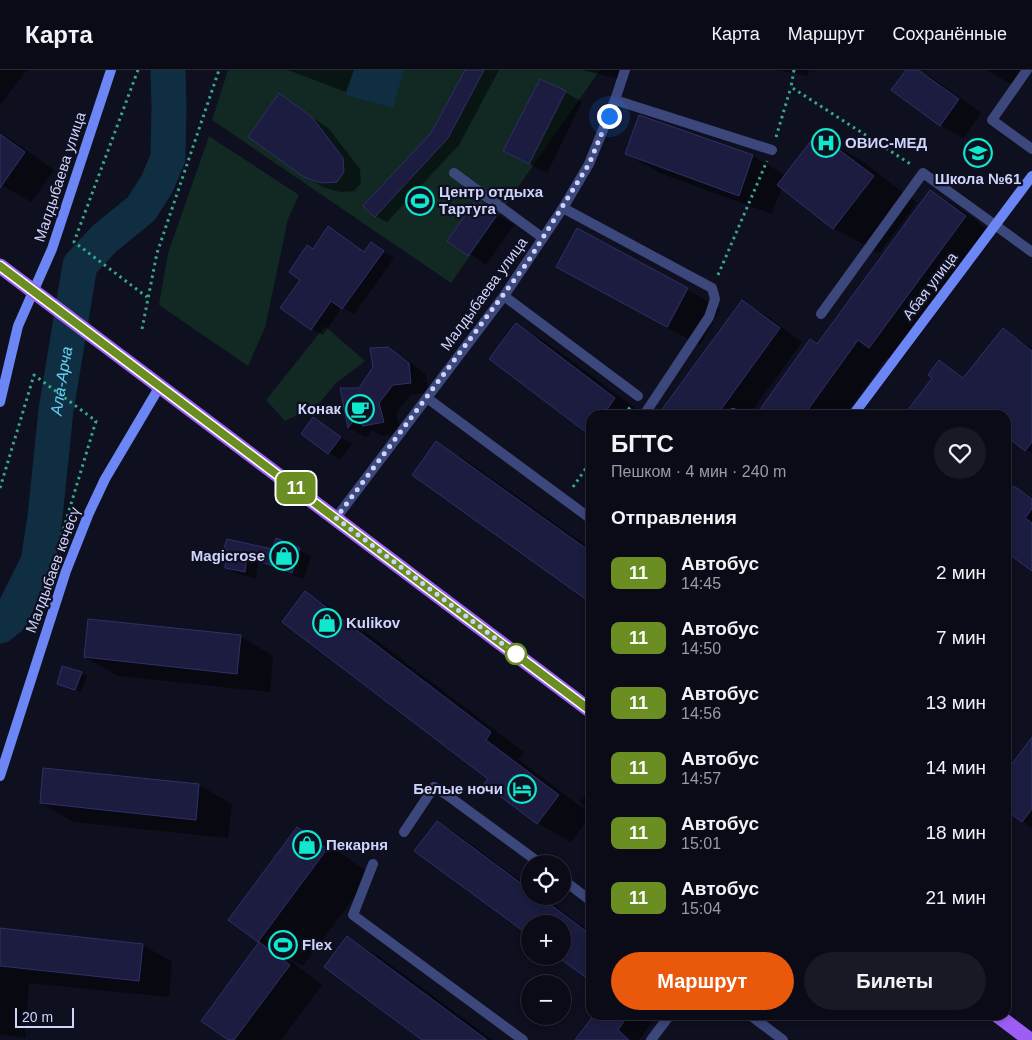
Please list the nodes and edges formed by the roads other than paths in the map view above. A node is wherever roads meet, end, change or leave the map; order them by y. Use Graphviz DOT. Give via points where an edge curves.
graph roads {
  1 [pos="111,70"];
  2 [pos="626,70"];
  3 [pos="1027,70"];
  4 [pos="616,100"];
  5 [pos="1032,148"];
  6 [pos="772,150"];
  7 [pos="454,173"];
  8 [pos="1032,176"];
  9 [pos="563,208"];
  10 [pos="995,225"];
  11 [pos="543,238"];
  12 [pos="1032,252"];
  13 [pos="0,266"];
  14 [pos="34,292"];
  15 [pos="504,296"];
  16 [pos="821,314"];
  17 [pos="160,386"];
  18 [pos="638,396"];
  19 [pos="427,398"];
  20 [pos="0,402"];
  21 [pos="647,410"];
  22 [pos="857,410"];
  23 [pos="586,515"];
  24 [pos="336,518"];
  25 [pos="586,707"];
  26 [pos="0,776"];
  27 [pos="404,832"];
  28 [pos="529,855"];
  29 [pos="372,864"];
  30 [pos="571,887"];
  31 [pos="586,897"];
  32 [pos="666,1020"];
  33 [pos="757,1020"];
  34 [pos="1004,1020"];
  35 [pos="523,1040"];
  36 [pos="651,1040"];
  37 [pos="783,1040"];
  38 [pos="1030,1040"];
  1 -- 14 [label="street, Малдыбаева улица" via="52,249"];
  2 -- 4 [label="street, Малдыбаева улица"];
  3 -- 5 [label="street" via="992,120"];
  4 -- 6 [label="street"];
  4 -- 9 [label="street, Малдыбаева улица" via="589,164"];
  7 -- 11 [label="street"];
  8 -- 10 [label="street, Абая улица"];
  9 -- 11 [label="street, Малдыбаева улица"];
  9 -- 21 [label="street" via="712,288 715,299 709,317"];
  10 -- 12 [label="street"];
  10 -- 16 [label="street" via="924,173"];
  10 -- 22 [label="street, Абая улица"];
  11 -- 15 [label="street, Малдыбаева улица"];
  13 -- 14 [label="main road"];
  14 -- 17 [label="main road"];
  14 -- 20 [label="street" via="18,326"];
  15 -- 18 [label="street"];
  15 -- 19 [label="street, Малдыбаева улица"];
  17 -- 24 [label="main road"];
  17 -- 26 [label="street, Малдыбаев көчөсү" via="105,479 89,513 66,571"];
  19 -- 23 [label="street"];
  19 -- 24 [label="street, Малдыбаева улица"];
  24 -- 25 [label="main road"];
  27 -- 28 [label="street" via="434,787"];
  29 -- 35 [label="street" via="353,915"];
  30 -- 31 [label="street"];
  32 -- 36 [label="street"];
  33 -- 37 [label="street"];
  34 -- 38 [label="main road"];
}
